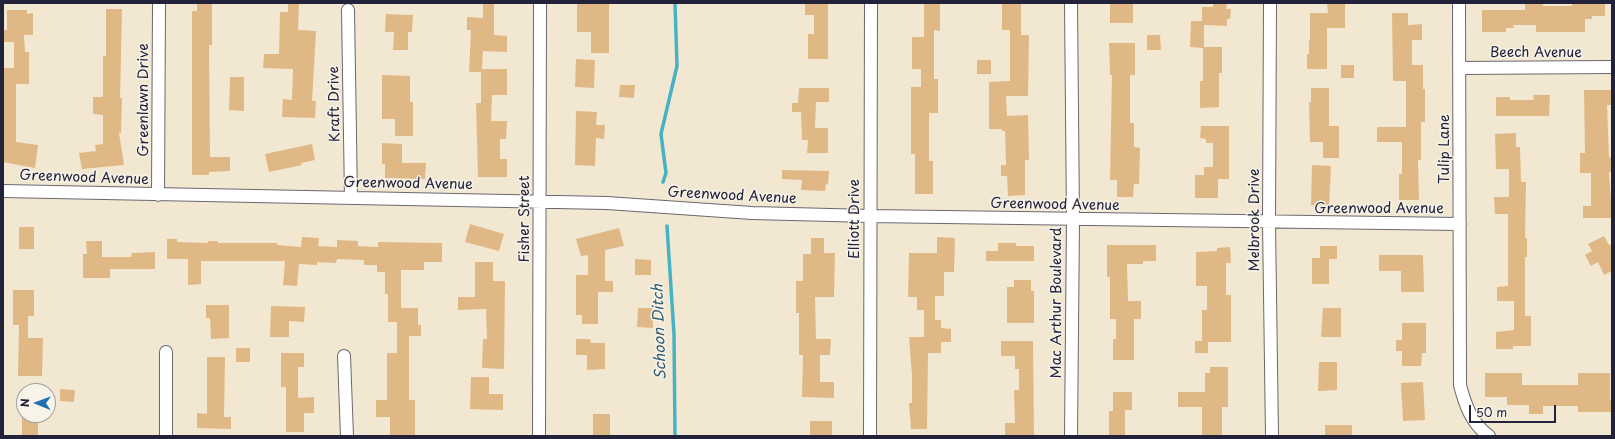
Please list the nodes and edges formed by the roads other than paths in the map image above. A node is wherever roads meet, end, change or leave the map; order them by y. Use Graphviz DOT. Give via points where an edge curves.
graph roads {
  1 [pos="540,3"];
  2 [pos="871,3"];
  3 [pos="1071,3"];
  4 [pos="1270,3"];
  5 [pos="1459,3"];
  6 [pos="160,5"];
  7 [pos="348,10"];
  8 [pos="1612,67"];
  9 [pos="1459,68"];
  10 [pos="3,191"];
  11 [pos="158,195"];
  12 [pos="351,198"];
  13 [pos="540,202"];
  14 [pos="870,216"];
  15 [pos="1073,220"];
  16 [pos="1269,223"];
  17 [pos="1460,224"];
  18 [pos="166,352"];
  19 [pos="344,356"];
  20 [pos="166,436"];
  21 [pos="347,436"];
  22 [pos="539,436"];
  23 [pos="870,436"];
  24 [pos="1071,436"];
  25 [pos="1272,436"];
  26 [pos="1489,436"];
  1 -- 13 [label="street, Fisher Street"];
  2 -- 14 [label="street, Elliott Drive"];
  3 -- 15 [label="street, Mac Arthur Boulevard"];
  4 -- 16 [label="street, Melbrook Drive"];
  5 -- 9 [label="street, Tulip Lane"];
  6 -- 11 [label="street, Greenlawn Drive"];
  7 -- 12 [label="street, Kraft Drive"];
  8 -- 9 [label="street, Beech Avenue"];
  9 -- 17 [label="street, Tulip Lane"];
  10 -- 11 [label="street, Greenwood Avenue"];
  11 -- 12 [label="street, Greenwood Avenue"];
  12 -- 13 [label="street, Greenwood Avenue"];
  13 -- 14 [label="street, Greenwood Avenue" via="607,203 752,213"];
  13 -- 22 [label="street, Fisher Street"];
  14 -- 15 [label="street, Greenwood Avenue"];
  14 -- 23 [label="street, Elliott Drive"];
  15 -- 16 [label="street, Greenwood Avenue"];
  15 -- 24 [label="street, Mac Arthur Boulevard"];
  16 -- 17 [label="street, Greenwood Avenue"];
  16 -- 25 [label="street, Melbrook Drive"];
  17 -- 26 [label="street, Tulip Lane" via="1460,385 1469,414"];
  18 -- 20 [label="street"];
  19 -- 21 [label="street"];
}
